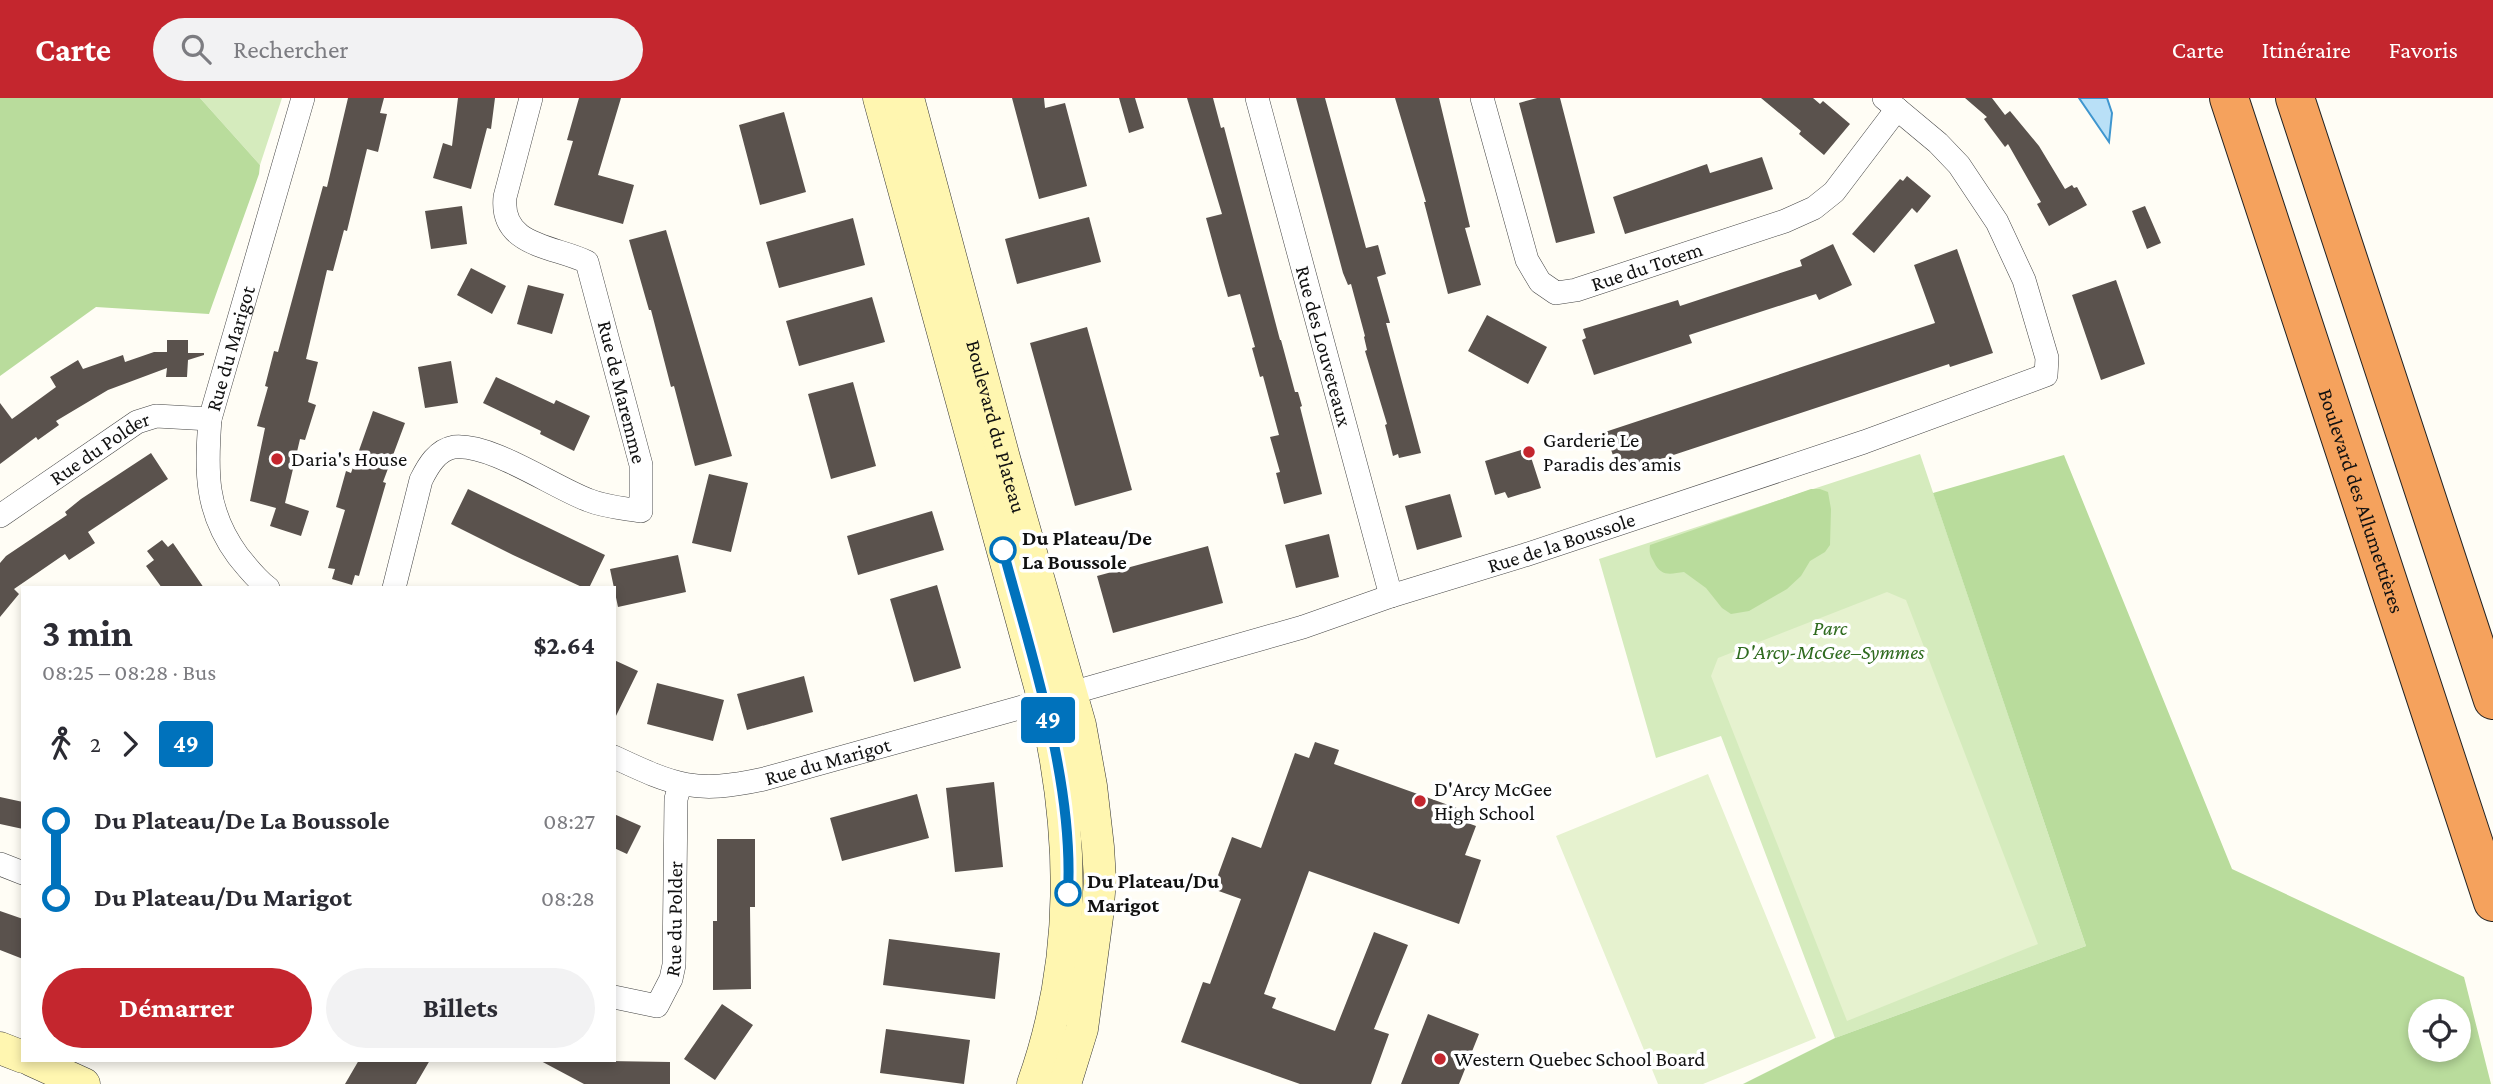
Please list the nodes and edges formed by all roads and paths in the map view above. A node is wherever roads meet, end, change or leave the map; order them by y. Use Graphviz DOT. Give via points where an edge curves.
graph roads {
  1 [pos="303,98"];
  2 [pos="531,98"];
  3 [pos="880,98"];
  4 [pos="908,98"];
  5 [pos="1256,98"];
  6 [pos="1482,98"];
  7 [pos="2229,98"];
  8 [pos="2295,98"];
  9 [pos="1891,104"];
  10 [pos="211,419"];
  11 [pos="0,516"];
  12 [pos="266,586"];
  13 [pos="394,586"];
  14 [pos="1391,596"];
  15 [pos="1057,697"];
  16 [pos="2493,700"];
  17 [pos="616,758"];
  18 [pos="680,785"];
  19 [pos="0,864"];
  20 [pos="21,872"];
  21 [pos="2493,902"];
  22 [pos="616,997"];
  23 [pos="0,1048"];
  24 [pos="21,1056"];
  25 [pos="35,1062"];
  26 [pos="84,1084"];
  27 [pos="1033,1084"];
  28 [pos="1065,1084"];
  1 -- 10 [label="street, Rue du Marigot"];
  2 -- 13 [label="street, Rue de Maremme" via="503,210 524,240 587,262 641,465 641,511 604,506 491,453 455,447 442,452 421,480"];
  3 -- 15 [label="main road, Boulevard du Plateau"];
  4 -- 15 [label="main road, Boulevard du Plateau" via="1004,458"];
  5 -- 14 [label="street, Rue des Louveteaux"];
  6 -- 9 [label="street, Rue du Totem" via="1527,260 1540,282 1556,293 1814,208 1843,182"];
  7 -- 21 [label="highway, Boulevard des Allumettières"];
  8 -- 16 [label="highway"];
  9 -- 14 [label="street, Rue de la Boussole" via="1959,164 1997,222 2024,280 2047,358 2046,374 1864,442"];
  10 -- 11 [label="street, Rue du Polder" via="156,416 137,422"];
  10 -- 12 [label="street, Rue du Marigot" via="207,460 214,511 233,549"];
  14 -- 15 [label="street, Rue de la Boussole" via="1303,627"];
  15 -- 18 [label="street, Rue du Marigot" via="764,779 722,787"];
  15 -- 27 [label="main road, Boulevard du Plateau" via="1051,731 1065,818 1069,883 1059,985"];
  15 -- 28 [label="main road, Boulevard du Plateau" via="1080,725 1096,817 1100,880 1082,1029"];
  17 -- 18 [label="street, Rue du Marigot"];
  18 -- 22 [label="street, Rue du Polder" via="671,979 657,1006"];
  19 -- 20 [label="street"];
  23 -- 24 [label="main road"];
  25 -- 26 [label="main road"];
}
